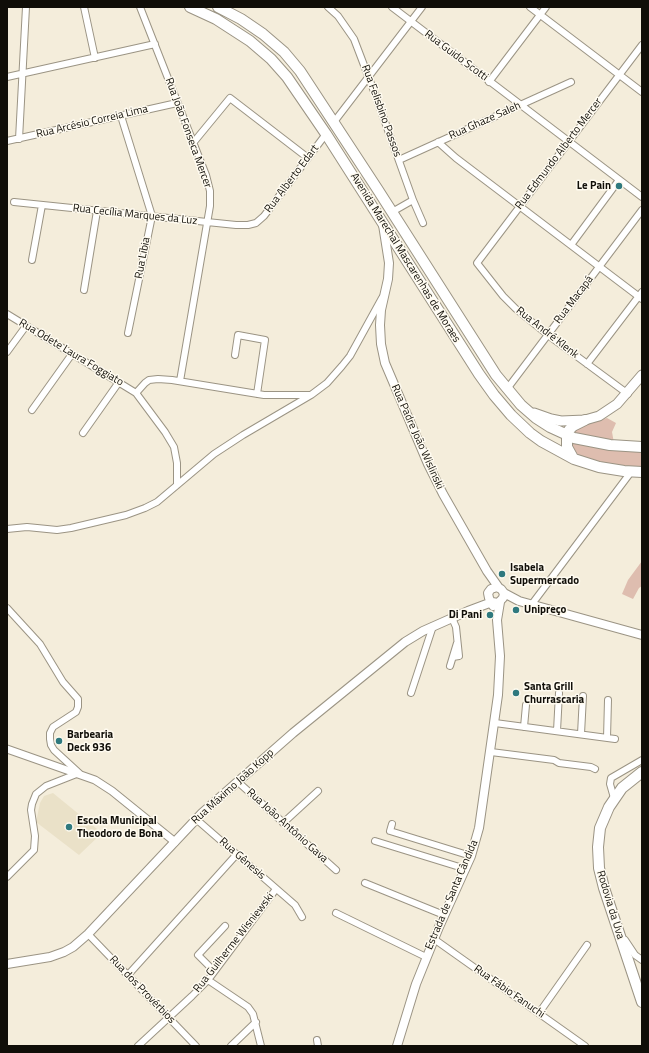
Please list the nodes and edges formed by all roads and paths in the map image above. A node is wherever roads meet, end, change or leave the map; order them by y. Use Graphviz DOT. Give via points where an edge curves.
graph roads {
  1 [pos="26,7"];
  2 [pos="84,7"];
  3 [pos="140,7"];
  4 [pos="190,7"];
  5 [pos="218,7"];
  6 [pos="328,7"];
  7 [pos="392,7"];
  8 [pos="422,7"];
  9 [pos="530,7"];
  10 [pos="546,7"];
  11 [pos="540,15"];
  12 [pos="411,22"];
  13 [pos="155,44"];
  14 [pos="642,45"];
  15 [pos="95,58"];
  16 [pos="23,74"];
  17 [pos="620,75"];
  18 [pos="368,76"];
  19 [pos="7,77"];
  20 [pos="489,82"];
  21 [pos="571,82"];
  22 [pos="642,92"];
  23 [pos="316,96"];
  24 [pos="304,100"];
  25 [pos="178,103"];
  26 [pos="521,106"];
  27 [pos="120,116"];
  28 [pos="334,122"];
  29 [pos="328,137"];
  30 [pos="20,138"];
  31 [pos="7,141"];
  32 [pos="438,142"];
  33 [pos="569,142"];
  34 [pos="193,143"];
  35 [pos="308,158"];
  36 [pos="399,160"];
  37 [pos="619,180"];
  38 [pos="378,190"];
  39 [pos="642,197"];
  40 [pos="413,200"];
  41 [pos="14,202"];
  42 [pos="42,205"];
  43 [pos="520,206"];
  44 [pos="375,210"];
  45 [pos="642,210"];
  46 [pos="97,211"];
  47 [pos="392,212"];
  48 [pos="152,216"];
  49 [pos="207,222"];
  50 [pos="382,222"];
  51 [pos="256,223"];
  52 [pos="422,223"];
  53 [pos="570,245"];
  54 [pos="386,246"];
  55 [pos="32,260"];
  56 [pos="477,263"];
  57 [pos="409,264"];
  58 [pos="425,264"];
  59 [pos="599,267"];
  60 [pos="84,290"];
  61 [pos="384,293"];
  62 [pos="641,296"];
  63 [pos="7,314"];
  64 [pos="26,326"];
  65 [pos="128,333"];
  66 [pos="548,335"];
  67 [pos="7,352"];
  68 [pos="72,354"];
  69 [pos="235,355"];
  70 [pos="587,364"];
  71 [pos="642,375"];
  72 [pos="180,381"];
  73 [pos="119,382"];
  74 [pos="507,389"];
  75 [pos="136,393"];
  76 [pos="256,394"];
  77 [pos="628,394"];
  78 [pos="311,395"];
  79 [pos="521,405"];
  80 [pos="32,410"];
  81 [pos="585,420"];
  82 [pos="83,434"];
  83 [pos="567,436"];
  84 [pos="642,447"];
  85 [pos="574,458"];
  86 [pos="631,472"];
  87 [pos="642,472"];
  88 [pos="178,485"];
  89 [pos="7,529"];
  90 [pos="487,571"];
  91 [pos="490,596"];
  92 [pos="501,596"];
  93 [pos="532,604"];
  94 [pos="7,608"];
  95 [pos="452,618"];
  96 [pos="497,620"];
  97 [pos="433,626"];
  98 [pos="641,635"];
  99 [pos="450,666"];
  100 [pos="411,693"];
  101 [pos="559,693"];
  102 [pos="583,696"];
  103 [pos="608,700"];
  104 [pos="526,705"];
  105 [pos="495,723"];
  106 [pos="524,727"];
  107 [pos="557,731"];
  108 [pos="581,734"];
  109 [pos="607,738"];
  110 [pos="615,739"];
  111 [pos="7,749"];
  112 [pos="491,752"];
  113 [pos="642,760"];
  114 [pos="595,769"];
  115 [pos="642,772"];
  116 [pos="79,773"];
  117 [pos="238,782"];
  118 [pos="318,791"];
  119 [pos="614,798"];
  120 [pos="196,819"];
  121 [pos="283,823"];
  122 [pos="392,824"];
  123 [pos="375,841"];
  124 [pos="175,842"];
  125 [pos="237,854"];
  126 [pos="471,856"];
  127 [pos="466,869"];
  128 [pos="336,870"];
  129 [pos="7,877"];
  130 [pos="365,883"];
  131 [pos="276,889"];
  132 [pos="336,912"];
  133 [pos="444,915"];
  134 [pos="302,917"];
  135 [pos="225,926"];
  136 [pos="617,928"];
  137 [pos="88,934"];
  138 [pos="434,939"];
  139 [pos="587,944"];
  140 [pos="426,957"];
  141 [pos="642,960"];
  142 [pos="7,964"];
  143 [pos="214,971"];
  144 [pos="128,975"];
  145 [pos="208,980"];
  146 [pos="642,1002"];
  147 [pos="539,1013"];
  148 [pos="169,1018"];
  149 [pos="256,1022"];
  150 [pos="138,1046"];
  151 [pos="196,1046"];
  152 [pos="230,1046"];
  153 [pos="261,1046"];
  154 [pos="396,1046"];
  155 [pos="585,1046"];
  1 -- 16 [label="street"];
  2 -- 15 [label="street"];
  3 -- 13 [label="street, Rua João Fonseca Mercer"];
  4 -- 24 [label="highway, Avenida Marechal Mascarenhas de Moraes" via="228,26 261,49 280,68"];
  5 -- 23 [label="highway, Avenida Marechal Mascarenhas de Moraes" via="241,19 273,42 293,63"];
  6 -- 18 [label="street, Rua Felisbino Passos" via="349,31"];
  7 -- 12 [label="street, Rua Guido Scotti"];
  8 -- 12 [label="street"];
  9 -- 11 [label="street"];
  10 -- 11 [label="street"];
  11 -- 17 [label="street"];
  11 -- 20 [label="street"];
  12 -- 18 [label="street"];
  12 -- 20 [label="street, Rua Guido Scotti"];
  13 -- 15 [label="street"];
  13 -- 25 [label="street, Rua João Fonseca Mercer"];
  14 -- 17 [label="street, Rua Edmundo Alberto Mercer"];
  15 -- 16 [label="street"];
  16 -- 19 [label="street"];
  16 -- 30 [label="street"];
  17 -- 22 [label="street"];
  17 -- 33 [label="street, Rua Edmundo Alberto Mercer"];
  18 -- 28 [label="street"];
  18 -- 36 [label="street, Rua Felisbino Passos"];
  20 -- 26 [label="street, Rua Guido Scotti"];
  21 -- 26 [label="street, Rua Ghaze Saleh"];
  23 -- 24 [label="highway"];
  23 -- 28 [label="highway, Avenida Marechal Mascarenhas de Moraes"];
  24 -- 29 [label="highway, Avenida Marechal Mascarenhas de Moraes"];
  25 -- 27 [label="street, Rua Arcésio Correia Lima"];
  25 -- 34 [label="street, Rua João Fonseca Mercer"];
  26 -- 32 [label="street, Rua Ghaze Saleh"];
  26 -- 33 [label="street, Rua Guido Scotti"];
  27 -- 30 [label="street, Rua Arcésio Correia Lima"];
  27 -- 48 [label="street, Rua Líbia"];
  28 -- 29 [label="highway"];
  28 -- 38 [label="highway, Avenida Marechal Mascarenhas de Moraes"];
  29 -- 35 [label="street, Rua Alberto Edart"];
  29 -- 44 [label="highway, Avenida Marechal Mascarenhas de Moraes"];
  30 -- 31 [label="street, Rua Arcésio Correia Lima"];
  32 -- 36 [label="street, Rua Ghaze Saleh"];
  32 -- 43 [label="street"];
  33 -- 37 [label="street, Rua Guido Scotti"];
  33 -- 43 [label="street, Rua Edmundo Alberto Mercer"];
  34 -- 35 [label="street" via="230,98"];
  34 -- 49 [label="street, Rua João Fonseca Mercer" via="210,191"];
  35 -- 51 [label="street, Rua Alberto Edart"];
  36 -- 40 [label="street, Rua Felisbino Passos"];
  37 -- 39 [label="street, Rua Guido Scotti"];
  37 -- 53 [label="street"];
  38 -- 47 [label="highway, Avenida Marechal Mascarenhas de Moraes"];
  38 -- 50 [label="highway"];
  40 -- 47 [label="street"];
  40 -- 52 [label="street, Rua Felisbino Passos"];
  41 -- 42 [label="street, Rua Cecília Marques da Luz"];
  42 -- 46 [label="street, Rua Cecília Marques da Luz"];
  42 -- 55 [label="street"];
  43 -- 53 [label="street"];
  43 -- 56 [label="street, Rua Edmundo Alberto Mercer"];
  44 -- 50 [label="highway, Avenida Marechal Mascarenhas de Moraes"];
  44 -- 54 [label="main road" via="378,232"];
  45 -- 59 [label="street, Rua Macapá"];
  46 -- 48 [label="street, Rua Cecília Marques da Luz"];
  46 -- 60 [label="street"];
  47 -- 58 [label="highway, Avenida Marechal Mascarenhas de Moraes"];
  48 -- 49 [label="street, Rua Cecília Marques da Luz"];
  48 -- 65 [label="street, Rua Líbia"];
  49 -- 51 [label="street, Rua Cecília Marques da Luz" via="236,225"];
  49 -- 72 [label="street, Rua João Fonseca Mercer"];
  50 -- 54 [label="main road, Rua Padre João Wislinski"];
  50 -- 57 [label="highway, Avenida Marechal Mascarenhas de Moraes"];
  53 -- 59 [label="street"];
  54 -- 61 [label="main road, Rua Padre João Wislinski" via="389,271"];
  56 -- 66 [label="street, Rua André Klenk" via="509,303"];
  57 -- 58 [label="highway" via="415,268"];
  57 -- 85 [label="highway, Avenida Marechal Mascarenhas de Moraes" via="478,374 500,404 530,433"];
  58 -- 74 [label="highway, Avenida Marechal Mascarenhas de Moraes"];
  59 -- 62 [label="street"];
  59 -- 66 [label="street, Rua Macapá"];
  61 -- 78 [label="street" via="346,361 327,383"];
  61 -- 90 [label="main road, Rua Padre João Wislinski" via="380,330 385,363 436,480"];
  62 -- 70 [label="street"];
  63 -- 64 [label="street, Rua Odete Laura Foggiato"];
  64 -- 67 [label="street"];
  64 -- 68 [label="street, Rua Odete Laura Foggiato"];
  66 -- 70 [label="street, Rua André Klenk"];
  66 -- 74 [label="street, Rua Macapá"];
  68 -- 73 [label="street, Rua Odete Laura Foggiato"];
  68 -- 80 [label="street"];
  69 -- 76 [label="street" via="238,335 265,340"];
  70 -- 77 [label="street, Rua André Klenk"];
  71 -- 77 [label="main road"];
  72 -- 75 [label="street" via="153,379"];
  72 -- 76 [label="street"];
  73 -- 75 [label="street, Rua Odete Laura Foggiato"];
  73 -- 82 [label="street"];
  74 -- 79 [label="highway, Avenida Marechal Mascarenhas de Moraes"];
  75 -- 88 [label="street" via="174,447"];
  76 -- 78 [label="street"];
  77 -- 81 [label="main road" via="608,411"];
  78 -- 88 [label="street" via="227,445"];
  79 -- 81 [label="main road" via="551,420"];
  79 -- 83 [label="highway, Avenida Marechal Mascarenhas de Moraes" via="542,422"];
  81 -- 83 [label="highway" via="573,426"];
  83 -- 84 [label="highway, Avenida Marechal Mascarenhas de Moraes" via="600,444"];
  83 -- 85 [label="highway" via="567,447"];
  85 -- 86 [label="highway, Avenida Marechal Mascarenhas de Moraes" via="599,467"];
  86 -- 87 [label="highway, Avenida Marechal Mascarenhas de Moraes"];
  86 -- 93 [label="street"];
  88 -- 89 [label="street" via="152,505 116,518 63,530 27,527"];
  90 -- 91 [label="main road, Rua Padre João Wislinski"];
  90 -- 92 [label="main road, Rua Padre João Wislinski"];
  91 -- 92 [label="main road" via="496,603"];
  91 -- 92 [label="main road, Rua Máximo João Kopp" via="495,587"];
  91 -- 95 [label="main road, Rua Máximo João Kopp"];
  91 -- 96 [label="main road, Estrada de Santa Cândida"];
  92 -- 93 [label="main road, Rua Padre João Wislinski"];
  92 -- 96 [label="main road, Estrada de Santa Cândida"];
  93 -- 98 [label="main road, Rua Padre João Wislinski"];
  94 -- 116 [label="street" via="40,644 63,682 78,699 76,712 53,727 50,738 54,750"];
  95 -- 97 [label="main road, Rua Máximo João Kopp"];
  95 -- 99 [label="street" via="456,627 459,656 453,656"];
  96 -- 105 [label="main road, Estrada de Santa Cândida" via="500,664"];
  97 -- 100 [label="street"];
  97 -- 117 [label="main road, Rua Máximo João Kopp" via="402,645 284,740"];
  101 -- 107 [label="street"];
  102 -- 108 [label="street"];
  103 -- 109 [label="street"];
  104 -- 106 [label="street"];
  105 -- 106 [label="street"];
  105 -- 112 [label="main road, Estrada de Santa Cândida"];
  106 -- 107 [label="street"];
  107 -- 108 [label="street"];
  108 -- 109 [label="street"];
  109 -- 110 [label="street"];
  111 -- 116 [label="street"];
  112 -- 114 [label="street" via="554,760"];
  112 -- 126 [label="main road, Estrada de Santa Cândida" via="479,828"];
  113 -- 119 [label="street" via="612,778 610,784"];
  115 -- 119 [label="highway, Rodovia da Uva" via="629,781"];
  116 -- 124 [label="street" via="104,785"];
  116 -- 129 [label="street" via="46,786 36,794 31,810 36,841 34,850"];
  117 -- 120 [label="main road, Rua Máximo João Kopp"];
  117 -- 121 [label="street, Rua João Antônio Gava"];
  118 -- 121 [label="street"];
  119 -- 136 [label="highway, Rodovia da Uva" via="602,823 598,847 601,877"];
  120 -- 124 [label="main road, Rua Máximo João Kopp"];
  120 -- 125 [label="street, Rua Gênesis"];
  121 -- 128 [label="street, Rua João Antônio Gava"];
  122 -- 126 [label="street" via="390,831"];
  123 -- 127 [label="street"];
  124 -- 137 [label="main road, Rua Máximo João Kopp"];
  125 -- 131 [label="street, Rua Gênesis"];
  125 -- 144 [label="street"];
  126 -- 127 [label="main road, Estrada de Santa Cândida"];
  127 -- 133 [label="main road, Estrada de Santa Cândida"];
  130 -- 133 [label="street"];
  131 -- 134 [label="street, Rua Gênesis" via="297,907"];
  131 -- 143 [label="street, Rua Guilherme Wisniewski"];
  132 -- 140 [label="street"];
  133 -- 138 [label="main road, Estrada de Santa Cândida"];
  135 -- 143 [label="street" via="198,955"];
  136 -- 141 [label="street" via="635,955"];
  136 -- 146 [label="highway, Rodovia da Uva"];
  137 -- 142 [label="main road, Rua Máximo João Kopp" via="73,947 56,956"];
  137 -- 144 [label="street, Rua dos Provérbios"];
  138 -- 140 [label="main road, Estrada de Santa Cândida"];
  138 -- 147 [label="street, Rua Fábio Fanuchi"];
  139 -- 147 [label="street"];
  140 -- 154 [label="main road, Estrada de Santa Cândida"];
  143 -- 145 [label="street, Rua Guilherme Wisniewski"];
  144 -- 148 [label="street, Rua dos Provérbios"];
  145 -- 148 [label="street, Rua Guilherme Wisniewski"];
  145 -- 149 [label="street" via="245,1004"];
  147 -- 155 [label="street, Rua Fábio Fanuchi"];
  148 -- 150 [label="street, Rua Guilherme Wisniewski"];
  148 -- 151 [label="street, Rua dos Provérbios"];
  149 -- 152 [label="street"];
  149 -- 153 [label="street"];
}
